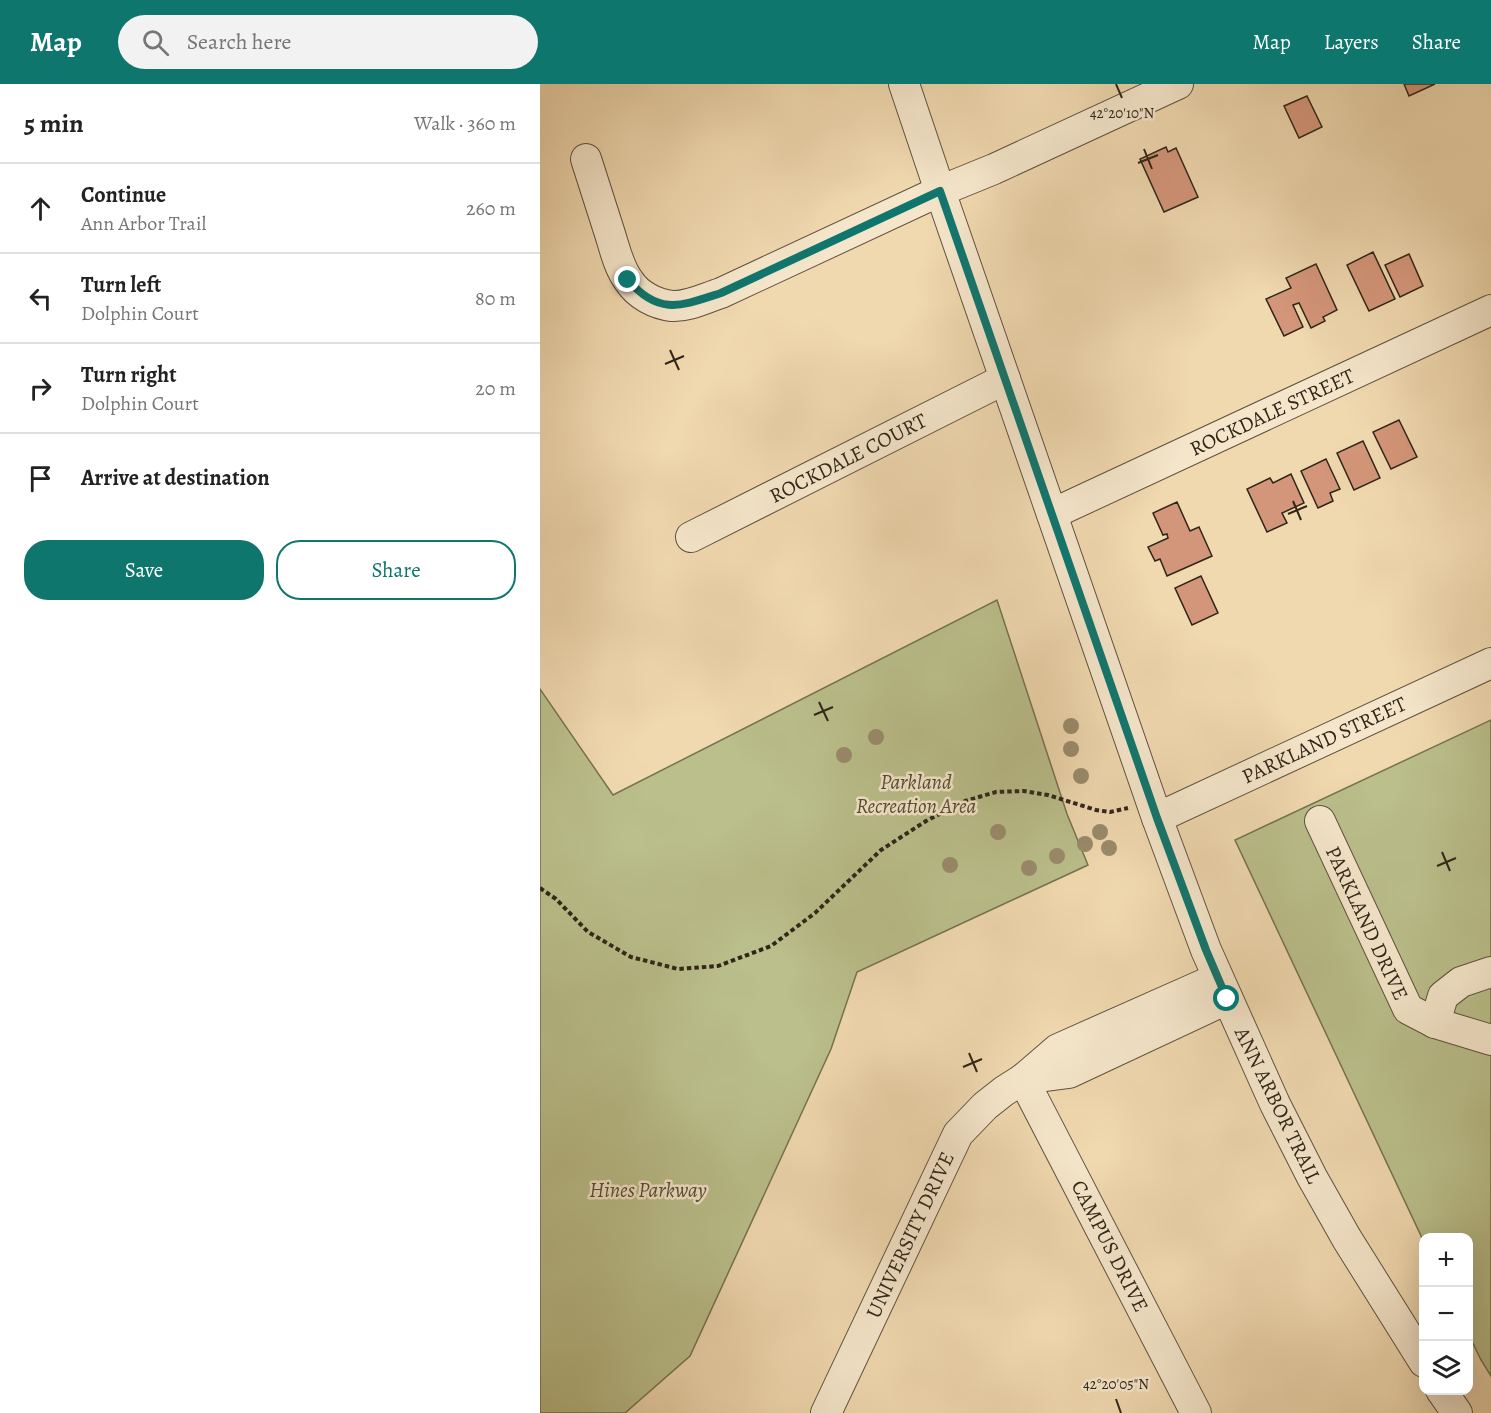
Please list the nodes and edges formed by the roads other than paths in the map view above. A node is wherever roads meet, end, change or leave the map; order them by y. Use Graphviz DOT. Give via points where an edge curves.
graph roads {
  1 [pos="904,84"];
  2 [pos="1178,84"];
  3 [pos="586,159"];
  4 [pos="940,191"];
  5 [pos="1491,310"];
  6 [pos="1005,379"];
  7 [pos="1052,514"];
  8 [pos="691,537"];
  9 [pos="1491,663"];
  10 [pos="1146,812"];
  11 [pos="1320,821"];
  12 [pos="1491,972"];
  13 [pos="1223,989"];
  14 [pos="1435,1023"];
  15 [pos="1491,1041"];
  16 [pos="1023,1079"];
  17 [pos="1419,1354"];
  18 [pos="1445,1395"];
  19 [pos="826,1413"];
  20 [pos="1196,1413"];
  21 [pos="1457,1413"];
  1 -- 4 [label="street, ANN ARBOR TRAIL"];
  2 -- 4 [label="street"];
  3 -- 4 [label="street" via="628,280 646,298 672,306 721,293"];
  4 -- 6 [label="street, ANN ARBOR TRAIL"];
  5 -- 7 [label="street, ROCKDALE STREET"];
  6 -- 7 [label="street, ANN ARBOR TRAIL"];
  6 -- 8 [label="street, ROCKDALE COURT"];
  7 -- 10 [label="street, ANN ARBOR TRAIL"];
  9 -- 10 [label="street, PARKLAND STREET"];
  10 -- 13 [label="street, ANN ARBOR TRAIL"];
  11 -- 14 [label="street, PARKLAND DRIVE" via="1408,1009"];
  12 -- 14 [label="street" via="1461,982 1443,996"];
  13 -- 16 [label="street, UNIVERSITY DRIVE" via="1069,1073"];
  13 -- 17 [label="street, ANN ARBOR TRAIL" via="1312,1177"];
  14 -- 15 [label="street, PARKLAND DRIVE"];
  16 -- 19 [label="street, UNIVERSITY DRIVE" via="985,1106 958,1134"];
  16 -- 20 [label="street, CAMPUS DRIVE"];
  18 -- 21 [label="street"];
}
